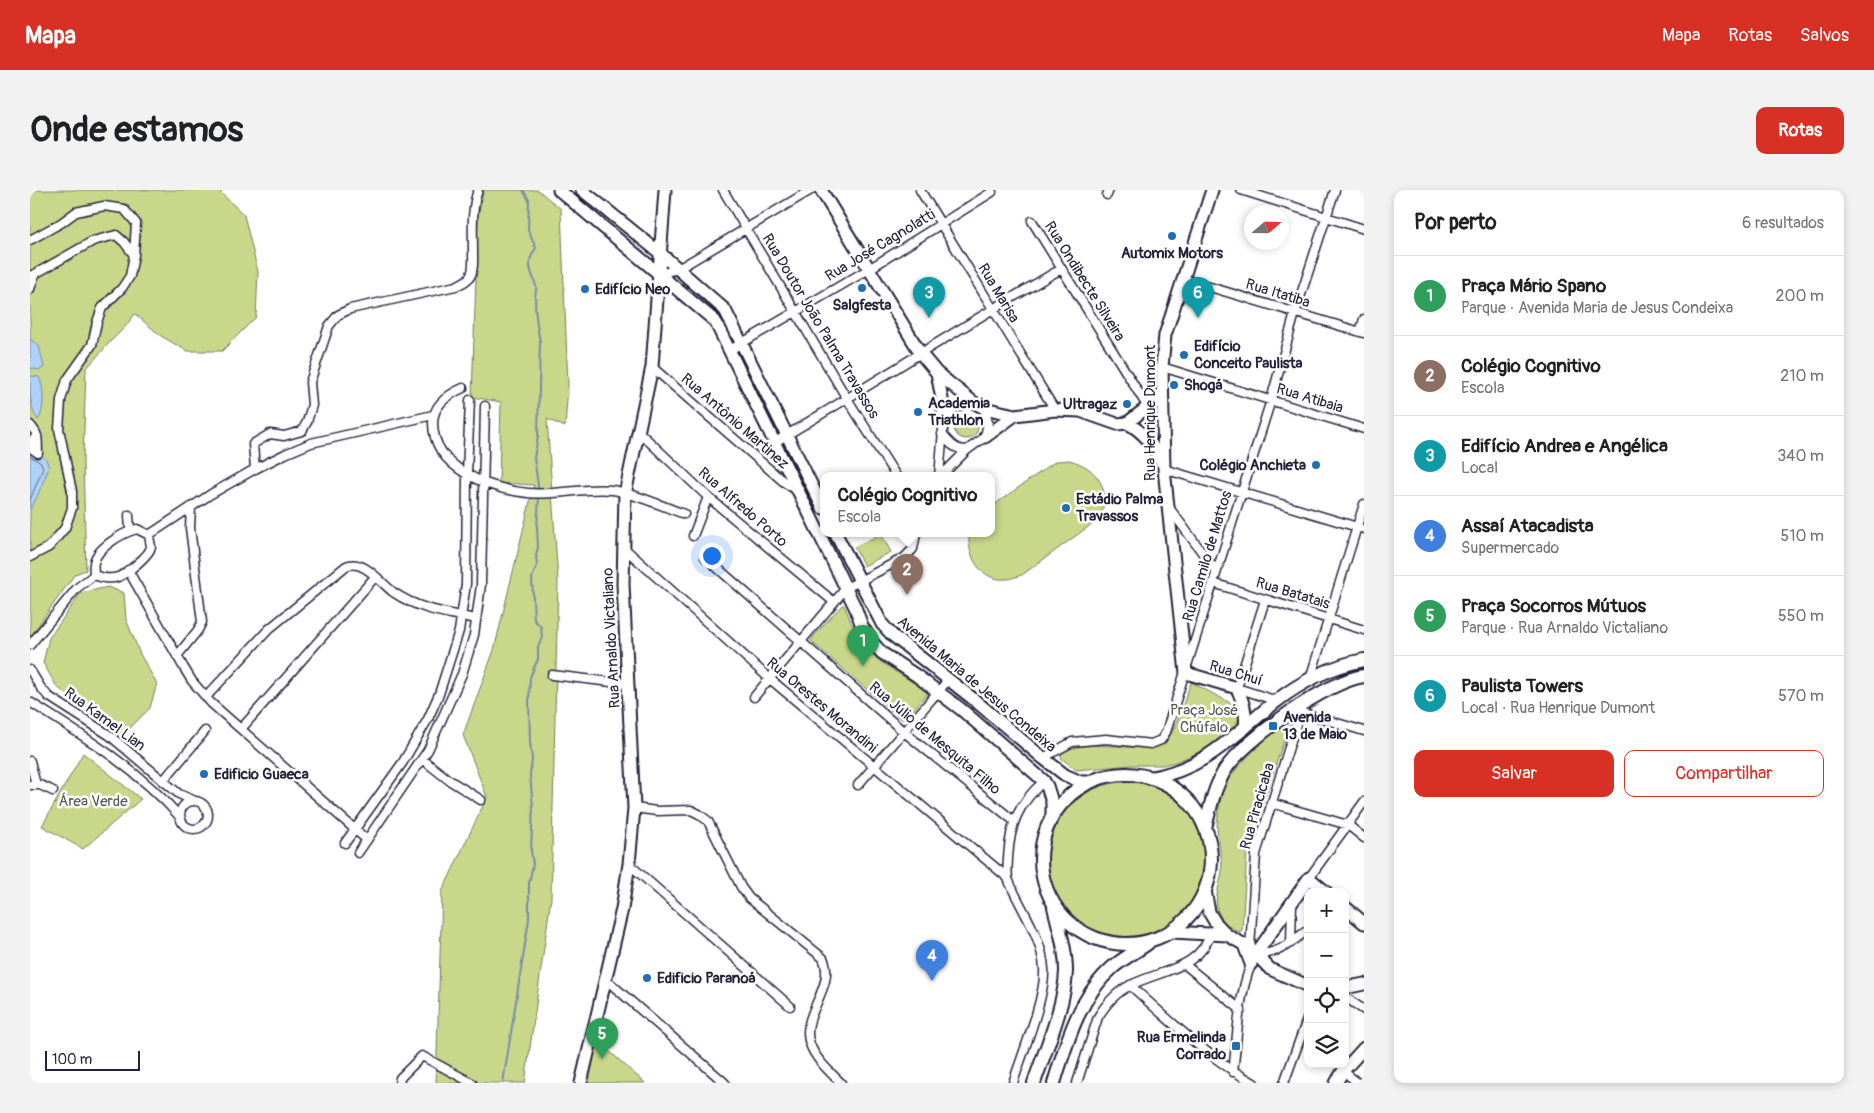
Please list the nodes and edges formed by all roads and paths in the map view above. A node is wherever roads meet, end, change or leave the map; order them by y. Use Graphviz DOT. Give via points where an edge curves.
graph roads {
  1 [pos="478,190"];
  2 [pos="559,190"];
  3 [pos="582,190"];
  4 [pos="665,190"];
  5 [pos="723,190"];
  6 [pos="811,190"];
  7 [pos="821,190"];
  8 [pos="920,190"];
  9 [pos="1212,190"];
  10 [pos="1241,190"];
  11 [pos="1335,190"];
  12 [pos="992,192"];
  13 [pos="614,216"];
  14 [pos="1326,217"];
  15 [pos="597,221"];
  16 [pos="1032,221"];
  17 [pos="941,224"];
  18 [pos="746,228"];
  19 [pos="1364,229"];
  20 [pos="30,240"];
  21 [pos="660,253"];
  22 [pos="134,255"];
  23 [pos="678,268"];
  24 [pos="869,269"];
  25 [pos="1061,269"];
  26 [pos="32,274"];
  27 [pos="659,274"];
  28 [pos="1184,279"];
  29 [pos="30,289"];
  30 [pos="992,308"];
  31 [pos="797,311"];
  32 [pos="1295,313"];
  33 [pos="1364,319"];
  34 [pos="1362,332"];
  35 [pos="743,344"];
  36 [pos="730,350"];
  37 [pos="921,354"];
  38 [pos="652,367"];
  39 [pos="1162,367"];
  40 [pos="937,373"];
  41 [pos="463,388"];
  42 [pos="1162,396"];
  43 [pos="846,397"];
  44 [pos="470,400"];
  45 [pos="1271,400"];
  46 [pos="972,402"];
  47 [pos="485,406"];
  48 [pos="1147,406"];
  49 [pos="984,408"];
  50 [pos="1055,410"];
  51 [pos="433,415"];
  52 [pos="1015,415"];
  53 [pos="944,419"];
  54 [pos="1127,423"];
  55 [pos="30,425"];
  56 [pos="1364,429"];
  57 [pos="638,431"];
  58 [pos="942,434"];
  59 [pos="787,435"];
  60 [pos="37,436"];
  61 [pos="985,437"];
  62 [pos="775,442"];
  63 [pos="967,450"];
  64 [pos="256,469"];
  65 [pos="1164,469"];
  66 [pos="893,472"];
  67 [pos="940,472"];
  68 [pos="944,472"];
  69 [pos="467,473"];
  70 [pos="483,482"];
  71 [pos="1241,493"];
  72 [pos="625,494"];
  73 [pos="801,494"];
  74 [pos="708,497"];
  75 [pos="820,502"];
  76 [pos="1364,504"];
  77 [pos="1167,505"];
  78 [pos="191,508"];
  79 [pos="684,514"];
  80 [pos="129,515"];
  81 [pos="177,517"];
  82 [pos="190,528"];
  83 [pos="1360,528"];
  84 [pos="130,531"];
  85 [pos="820,534"];
  86 [pos="149,535"];
  87 [pos="693,536"];
  88 [pos="822,537"];
  89 [pos="838,537"];
  90 [pos="915,537"];
  91 [pos="623,547"];
  92 [pos="30,557"];
  93 [pos="705,557"];
  94 [pos="128,570"];
  95 [pos="1216,571"];
  96 [pos="94,575"];
  97 [pos="375,577"];
  98 [pos="860,581"];
  99 [pos="1213,582"];
  100 [pos="846,588"];
  101 [pos="1265,600"];
  102 [pos="834,602"];
  103 [pos="462,616"];
  104 [pos="476,619"];
  105 [pos="1329,619"];
  106 [pos="1364,630"];
  107 [pos="802,640"];
  108 [pos="30,645"];
  109 [pos="177,656"];
  110 [pos="1364,660"];
  111 [pos="30,670"];
  112 [pos="1186,673"];
  113 [pos="552,675"];
  114 [pos="1364,676"];
  115 [pos="770,679"];
  116 [pos="948,680"];
  117 [pos="1309,681"];
  118 [pos="628,684"];
  119 [pos="1237,688"];
  120 [pos="939,692"];
  121 [pos="754,697"];
  122 [pos="206,698"];
  123 [pos="1277,701"];
  124 [pos="30,702"];
  125 [pos="1301,708"];
  126 [pos="66,709"];
  127 [pos="59,720"];
  128 [pos="1245,728"];
  129 [pos="241,729"];
  130 [pos="205,731"];
  131 [pos="1364,731"];
  132 [pos="904,732"];
  133 [pos="109,736"];
  134 [pos="101,747"];
  135 [pos="1043,758"];
  136 [pos="422,759"];
  137 [pos="30,760"];
  138 [pos="873,766"];
  139 [pos="1150,778"];
  140 [pos="163,781"];
  141 [pos="1044,781"];
  142 [pos="1090,782"];
  143 [pos="33,785"];
  144 [pos="858,785"];
  145 [pos="53,792"];
  146 [pos="480,800"];
  147 [pos="195,802"];
  148 [pos="1364,802"];
  149 [pos="1271,803"];
  150 [pos="634,808"];
  151 [pos="1052,817"];
  152 [pos="181,818"];
  153 [pos="1014,821"];
  154 [pos="1348,825"];
  155 [pos="1205,828"];
  156 [pos="355,829"];
  157 [pos="1364,838"];
  158 [pos="367,840"];
  159 [pos="345,843"];
  160 [pos="358,853"];
  161 [pos="629,864"];
  162 [pos="1008,878"];
  163 [pos="1309,878"];
  164 [pos="1321,888"];
  165 [pos="1205,890"];
  166 [pos="1292,901"];
  167 [pos="1054,904"];
  168 [pos="1215,922"];
  169 [pos="1172,932"];
  170 [pos="1304,933"];
  171 [pos="1211,934"];
  172 [pos="1227,935"];
  173 [pos="1148,943"];
  174 [pos="1291,943"];
  175 [pos="1250,952"];
  176 [pos="1184,964"];
  177 [pos="604,981"];
  178 [pos="1304,984"];
  179 [pos="1364,984"];
  180 [pos="1130,985"];
  181 [pos="1349,987"];
  182 [pos="1349,1000"];
  183 [pos="790,1006"];
  184 [pos="1241,1010"];
  185 [pos="1364,1010"];
  186 [pos="1306,1023"];
  187 [pos="1364,1048"];
  188 [pos="1343,1071"];
  189 [pos="1233,1072"];
  190 [pos="398,1083"];
  191 [pos="472,1083"];
  192 [pos="580,1083"];
  193 [pos="725,1083"];
  194 [pos="841,1083"];
  195 [pos="1013,1083"];
  196 [pos="1034,1083"];
  197 [pos="1054,1083"];
  198 [pos="1077,1083"];
  199 [pos="1254,1083"];
  200 [pos="1284,1083"];
  201 [pos="1336,1083"];
  202 [pos="1358,1083"];
  1 -- 64 [label="street" via="472,219 471,276 456,286 350,309 338,315 329,326 310,382 312,406 307,422 302,431 284,436 270,434 253,444"];
  2 -- 15 [label="street, Avenida Maria de Jesus Condeixa"];
  3 -- 13 [label="street"];
  4 -- 21 [label="street, Rua Arnaldo Victaliano"];
  5 -- 18 [label="street, Rua Doutor João Palma Travassos"];
  6 -- 18 [label="street"];
  7 -- 24 [label="street"];
  8 -- 17 [label="street, Rua Marisa"];
  9 -- 28 [label="street, Rua Henrique Dumont"];
  10 -- 14 [label="street"];
  11 -- 14 [label="street, Rua Camilo de Mattos"];
  12 -- 17 [label="street, Rua José Cagnolatti"];
  13 -- 15 [label="street" via="615,221 610,224"];
  13 -- 21 [label="street"];
  14 -- 19 [label="street"];
  14 -- 32 [label="street, Rua Camilo de Mattos"];
  15 -- 27 [label="street, Avenida Maria de Jesus Condeixa"];
  16 -- 25 [label="street, Rua Ondibecte Silveira"];
  17 -- 24 [label="street, Rua José Cagnolatti"];
  17 -- 30 [label="street, Rua Marisa"];
  18 -- 23 [label="street"];
  18 -- 31 [label="street, Rua Doutor João Palma Travassos"];
  20 -- 22 [label="street" via="76,212 104,206 124,209 136,222"];
  21 -- 23 [label="street"];
  21 -- 27 [label="street, Rua Arnaldo Victaliano"];
  22 -- 26 [label="street" via="116,236 93,241"];
  22 -- 92 [label="street" via="130,276 102,308 92,345 67,380 61,400 59,429 72,491 72,508 65,528 49,547"];
  23 -- 27 [label="street"];
  23 -- 35 [label="street" via="725,310"];
  24 -- 31 [label="street, Rua José Cagnolatti"];
  24 -- 37 [label="street"];
  25 -- 30 [label="street"];
  25 -- 48 [label="street, Rua Ondibecte Silveira"];
  26 -- 29 [label="street"];
  27 -- 36 [label="street, Avenida Maria de Jesus Condeixa" via="715,321"];
  27 -- 38 [label="street, Rua Arnaldo Victaliano"];
  28 -- 32 [label="street, Rua Itatiba"];
  28 -- 39 [label="street, Rua Henrique Dumont" via="1165,335"];
  30 -- 37 [label="street"];
  30 -- 50 [label="street, Rua Marisa"];
  31 -- 35 [label="street, Rua José Cagnolatti"];
  31 -- 43 [label="street, Rua Doutor João Palma Travassos"];
  32 -- 34 [label="street, Rua Itatiba"];
  32 -- 45 [label="street, Rua Camilo de Mattos"];
  33 -- 34 [label="street"];
  35 -- 36 [label="street, Rua José Cagnolatti"];
  35 -- 59 [label="street"];
  36 -- 62 [label="street, Avenida Maria de Jesus Condeixa"];
  37 -- 40 [label="street"];
  37 -- 43 [label="street"];
  38 -- 57 [label="street, Rua Arnaldo Victaliano"];
  38 -- 73 [label="street, Rua Antônio Martinez"];
  39 -- 42 [label="street, Rua Henrique Dumont"];
  39 -- 45 [label="street, Rua Atibaia"];
  40 -- 46 [label="street"];
  40 -- 53 [label="street"];
  41 -- 51 [label="street" via="440,402"];
  42 -- 48 [label="street"];
  42 -- 65 [label="street, Rua Henrique Dumont"];
  43 -- 59 [label="street"];
  43 -- 66 [label="street, Rua Doutor João Palma Travassos"];
  44 -- 69 [label="street"];
  45 -- 56 [label="street, Rua Atibaia"];
  45 -- 71 [label="street, Rua Camilo de Mattos"];
  46 -- 49 [label="street"];
  46 -- 53 [label="street" via="956,407"];
  47 -- 70 [label="street"];
  48 -- 54 [label="street"];
  49 -- 52 [label="street"];
  49 -- 61 [label="street" via="988,422"];
  50 -- 52 [label="street"];
  50 -- 54 [label="street" via="1080,410 1117,424"];
  51 -- 64 [label="street" via="311,444"];
  51 -- 69 [label="street" via="433,432 438,446 450,462"];
  52 -- 61 [label="street"];
  53 -- 58 [label="street"];
  54 -- 65 [label="street" via="1139,430 1154,447"];
  55 -- 60 [label="street"];
  57 -- 72 [label="street, Rua Arnaldo Victaliano"];
  57 -- 74 [label="street, Rua Alfredo Porto"];
  58 -- 63 [label="street" via="956,448"];
  58 -- 67 [label="street"];
  59 -- 62 [label="street"];
  59 -- 75 [label="street"];
  61 -- 63 [label="street"];
  62 -- 73 [label="street, Avenida Maria de Jesus Condeixa"];
  63 -- 68 [label="street"];
  64 -- 78 [label="street"];
  65 -- 71 [label="street"];
  65 -- 77 [label="street, Rua Henrique Dumont"];
  69 -- 70 [label="street"];
  69 -- 103 [label="street" via="466,584"];
  70 -- 72 [label="street" via="529,493 612,490"];
  70 -- 104 [label="street" via="481,585"];
  71 -- 83 [label="street"];
  71 -- 95 [label="street, Rua Camilo de Mattos"];
  72 -- 79 [label="street"];
  72 -- 91 [label="street, Rua Arnaldo Victaliano"];
  73 -- 85 [label="street, Avenida Maria de Jesus Condeixa"];
  74 -- 87 [label="street"];
  74 -- 102 [label="street, Rua Alfredo Porto"];
  76 -- 83 [label="street"];
  77 -- 95 [label="street"];
  77 -- 112 [label="street, Rua Henrique Dumont"];
  78 -- 81 [label="street"];
  78 -- 82 [label="street"];
  80 -- 84 [label="street"];
  81 -- 82 [label="street"];
  81 -- 86 [label="street"];
  82 -- 109 [label="street" via="202,622"];
  83 -- 105 [label="street"];
  84 -- 86 [label="street" via="137,529"];
  84 -- 96 [label="street" via="99,553 94,562"];
  86 -- 94 [label="street" via="151,548 145,558"];
  88 -- 100 [label="street, Avenida Maria de Jesus Condeixa"];
  89 -- 98 [label="street, Avenida Maria de Jesus Condeixa"];
  90 -- 98 [label="street" via="913,549 904,558"];
  91 -- 115 [label="street, Rua Orestes Morandini"];
  91 -- 118 [label="street, Rua Arnaldo Victaliano"];
  93 -- 107 [label="street, Rua Júlio de Mesquita Filho"];
  94 -- 96 [label="street" via="118,577 106,579"];
  94 -- 109 [label="street"];
  95 -- 99 [label="street, Rua Camilo de Mattos"];
  96 -- 108 [label="street" via="77,588"];
  97 -- 103 [label="street" via="418,606"];
  97 -- 122 [label="street" via="358,564 346,566 269,629"];
  97 -- 129 [label="street"];
  98 -- 100 [label="street"];
  98 -- 116 [label="street, Avenida Maria de Jesus Condeixa" via="882,624"];
  99 -- 101 [label="street, Rua Batatais"];
  99 -- 112 [label="street, Rua Camilo de Mattos"];
  100 -- 102 [label="street"];
  100 -- 120 [label="street, Avenida Maria de Jesus Condeixa" via="872,642 882,653"];
  101 -- 105 [label="street, Rua Batatais"];
  101 -- 119 [label="street"];
  102 -- 107 [label="street"];
  103 -- 104 [label="street"];
  103 -- 156 [label="street" via="448,667 428,719"];
  104 -- 136 [label="street" via="462,674"];
  105 -- 106 [label="street, Rua Batatais"];
  105 -- 117 [label="street"];
  107 -- 115 [label="street"];
  107 -- 132 [label="street, Rua Júlio de Mesquita Filho"];
  109 -- 122 [label="street"];
  110 -- 117 [label="main road" via="1327,670"];
  111 -- 126 [label="street, Rua Kamel Lian" via="41,688"];
  112 -- 119 [label="street, Rua Chuí"];
  112 -- 135 [label="street, Rua Camilo de Mattos" via="1161,740 1151,744 1087,739 1072,742"];
  113 -- 118 [label="street"];
  114 -- 125 [label="main road" via="1328,688"];
  115 -- 121 [label="street"];
  115 -- 138 [label="street, Rua Orestes Morandini"];
  116 -- 120 [label="street"];
  116 -- 135 [label="street, Avenida Maria de Jesus Condeixa"];
  117 -- 123 [label="main road"];
  118 -- 150 [label="street, Rua Arnaldo Victaliano"];
  119 -- 123 [label="street, Rua Chuí"];
  119 -- 128 [label="street" via="1247,716"];
  120 -- 132 [label="street"];
  120 -- 141 [label="street, Avenida Maria de Jesus Condeixa"];
  122 -- 129 [label="street"];
  123 -- 128 [label="main road"];
  124 -- 127 [label="street, Rua Kamel Lian"];
  125 -- 131 [label="street"];
  125 -- 149 [label="street, Rua Piracicaba"];
  125 -- 155 [label="main road" via="1244,747 1226,769 1214,792"];
  126 -- 127 [label="street"];
  126 -- 133 [label="street, Rua Kamel Lian"];
  127 -- 134 [label="street, Rua Kamel Lian"];
  128 -- 139 [label="main road" via="1194,764"];
  129 -- 156 [label="street"];
  130 -- 140 [label="street"];
  132 -- 138 [label="street"];
  132 -- 153 [label="street, Rua Júlio de Mesquita Filho"];
  133 -- 134 [label="street"];
  133 -- 140 [label="street, Rua Kamel Lian"];
  134 -- 152 [label="street, Rua Kamel Lian" via="163,798"];
  135 -- 142 [label="street, Avenida Maria de Jesus Condeixa" via="1073,780"];
  136 -- 146 [label="street"];
  136 -- 158 [label="street"];
  137 -- 143 [label="street"];
  138 -- 144 [label="street"];
  138 -- 162 [label="street, Rua Orestes Morandini"];
  139 -- 142 [label="main road" via="1130,774"];
  139 -- 155 [label="main road" via="1183,796"];
  140 -- 147 [label="street, Rua Kamel Lian"];
  141 -- 151 [label="street" via="1052,802"];
  141 -- 153 [label="street" via="1020,807"];
  142 -- 151 [label="main road" via="1075,791"];
  143 -- 145 [label="street"];
  147 -- 152 [label="street" via="184,806"];
  147 -- 152 [label="street" via="206,808 208,818 203,826 190,828"];
  148 -- 154 [label="street"];
  149 -- 154 [label="street"];
  149 -- 175 [label="street, Rua Piracicaba" via="1256,854"];
  150 -- 161 [label="street, Rua Arnaldo Victaliano"];
  150 -- 194 [label="street" via="691,810 700,814 708,821 749,898 823,958 827,971 811,1017 809,1042"];
  151 -- 167 [label="main road" via="1041,852 1046,888"];
  153 -- 162 [label="street" via="1009,840"];
  154 -- 157 [label="street"];
  154 -- 163 [label="street"];
  155 -- 165 [label="main road" via="1211,863"];
  156 -- 158 [label="street"];
  156 -- 159 [label="street"];
  158 -- 160 [label="street"];
  161 -- 177 [label="street, Rua Arnaldo Victaliano" via="623,908"];
  161 -- 183 [label="street"];
  162 -- 195 [label="street" via="1032,926 1042,953 1044,971 1036,1010"];
  163 -- 164 [label="street"];
  163 -- 166 [label="street"];
  165 -- 168 [label="street" via="1206,902"];
  165 -- 169 [label="main road" via="1195,910"];
  166 -- 174 [label="street"];
  166 -- 175 [label="street"];
  167 -- 173 [label="main road" via="1071,924 1093,938 1119,945"];
  167 -- 196 [label="main road" via="1066,973 1060,1006"];
  168 -- 171 [label="street"];
  168 -- 172 [label="street"];
  169 -- 171 [label="street"];
  169 -- 173 [label="main road"];
  170 -- 174 [label="street"];
  171 -- 172 [label="street"];
  171 -- 176 [label="street" via="1202,951"];
  172 -- 175 [label="street"];
  173 -- 197 [label="main road" via="1113,967 1087,996 1069,1036"];
  174 -- 175 [label="street" via="1268,954"];
  175 -- 178 [label="street" via="1270,968"];
  175 -- 184 [label="street"];
  176 -- 180 [label="street"];
  176 -- 184 [label="street"];
  177 -- 192 [label="street, Rua Arnaldo Victaliano"];
  177 -- 193 [label="street"];
  179 -- 181 [label="street"];
  180 -- 189 [label="street"];
  180 -- 198 [label="street" via="1115,996 1098,1017"];
  182 -- 185 [label="street"];
  184 -- 189 [label="street"];
  186 -- 200 [label="street"];
  187 -- 188 [label="street"];
  188 -- 201 [label="street"];
  188 -- 202 [label="street"];
  189 -- 199 [label="street"];
  190 -- 191 [label="street" via="422,1056"];
}
